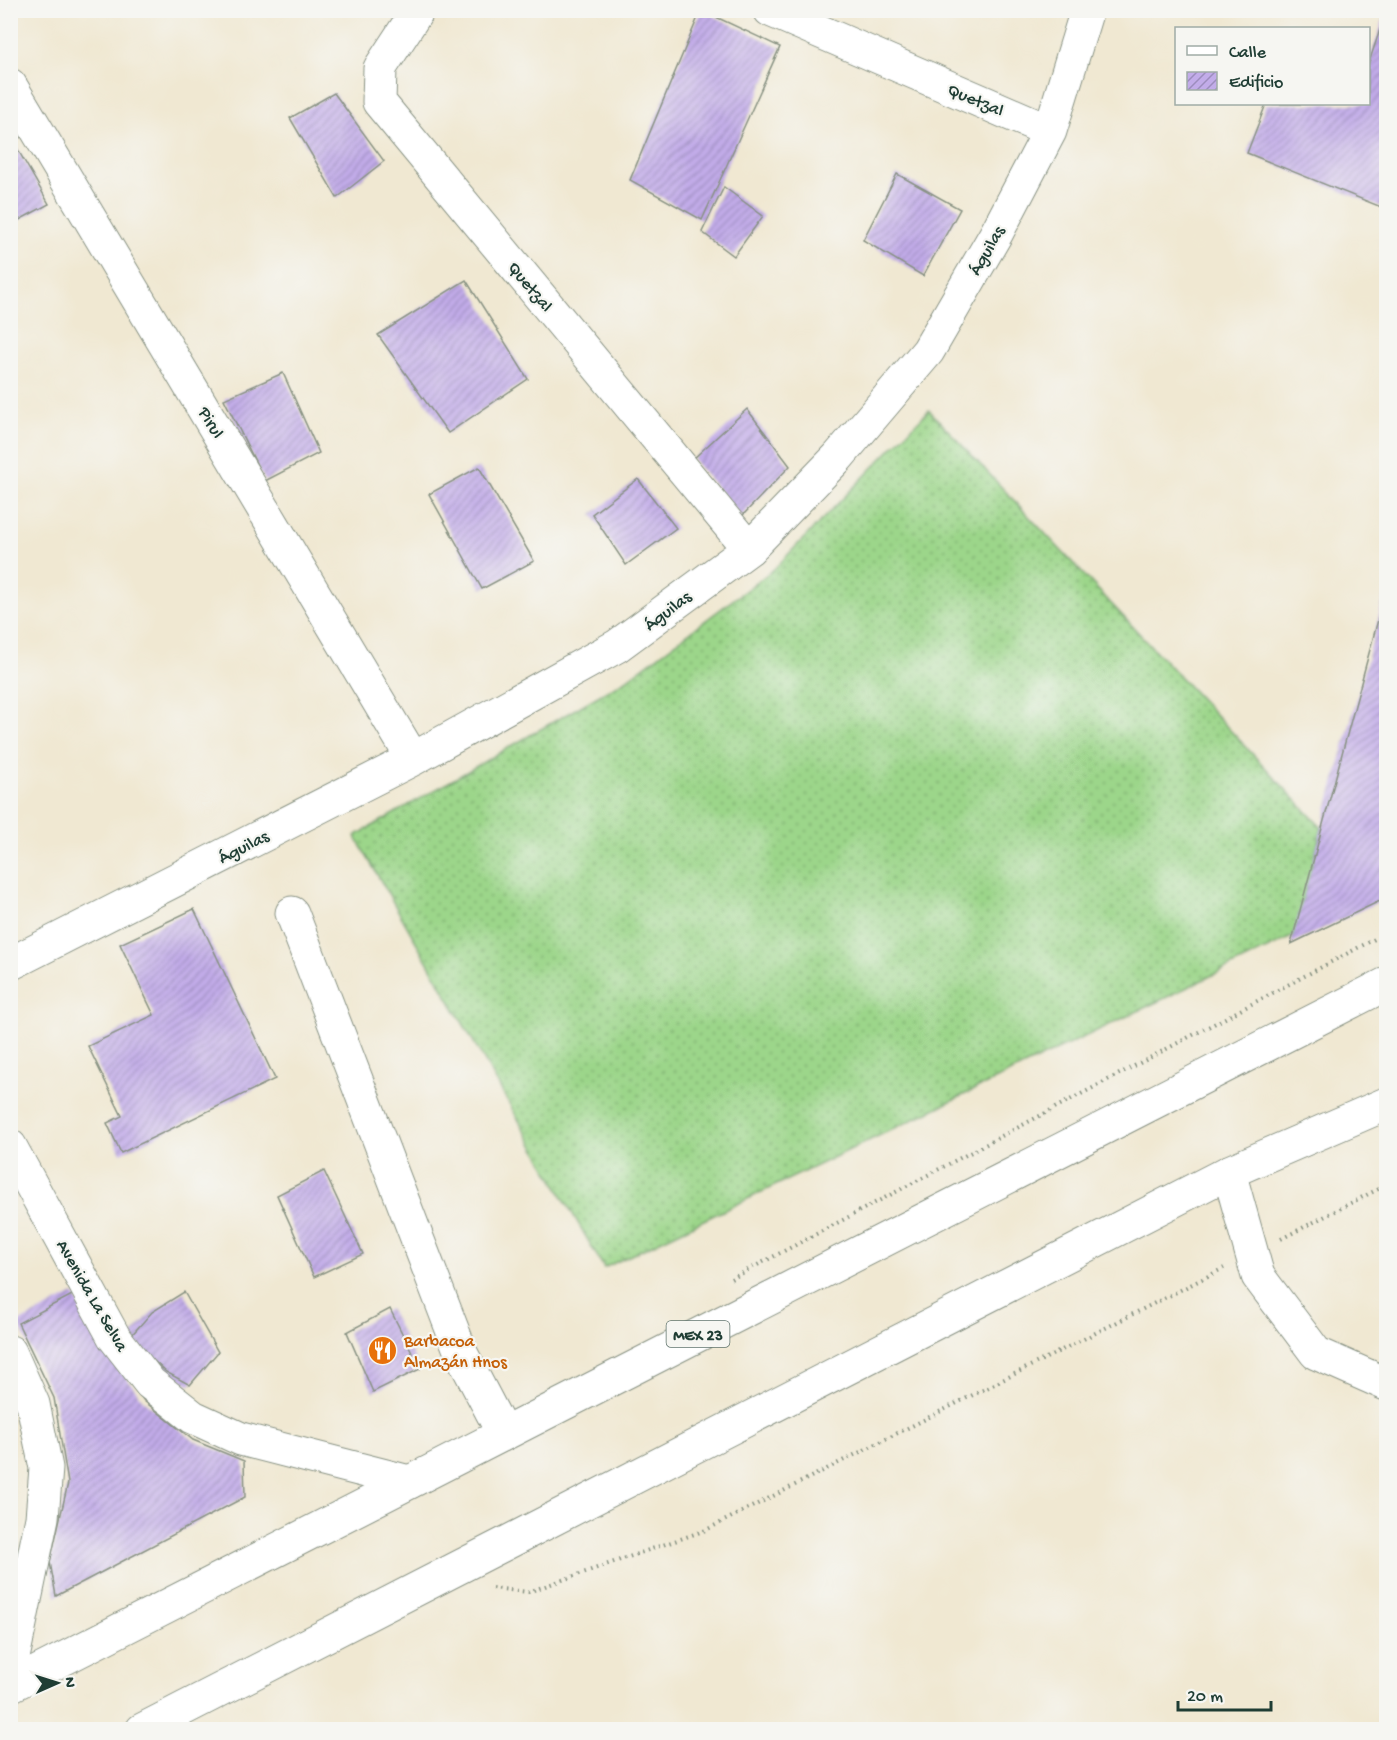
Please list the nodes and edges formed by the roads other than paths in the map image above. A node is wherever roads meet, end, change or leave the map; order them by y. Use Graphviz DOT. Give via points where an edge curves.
graph roads {
  1 [pos="418,10"];
  2 [pos="770,10"];
  3 [pos="1087,10"];
  4 [pos="10,85"];
  5 [pos="1050,131"];
  6 [pos="748,549"];
  7 [pos="413,759"];
  8 [pos="292,913"];
  9 [pos="10,964"];
  10 [pos="1386,984"];
  11 [pos="1386,1104"];
  12 [pos="10,1146"];
  13 [pos="1229,1172"];
  14 [pos="10,1352"];
  15 [pos="1386,1384"];
  16 [pos="503,1433"];
  17 [pos="409,1482"];
  18 [pos="10,1672"];
  19 [pos="10,1686"];
  20 [pos="142,1730"];
  1 -- 6 [label="main road, Quetzal" via="380,68 380,102"];
  2 -- 5 [label="main road, Quetzal"];
  3 -- 5 [label="main road, Águilas"];
  4 -- 7 [label="main road, Pirul"];
  5 -- 6 [label="main road, Águilas" via="928,351 838,456"];
  6 -- 7 [label="main road, Águilas" via="617,646"];
  7 -- 9 [label="main road, Águilas"];
  8 -- 16 [label="main road" via="462,1355"];
  10 -- 16 [label="main road, MEX 23"];
  11 -- 13 [label="main road"];
  12 -- 17 [label="main road, Avenida La Selva" via="114,1337 150,1383 193,1417 241,1439"];
  13 -- 15 [label="main road" via="1258,1276 1316,1353"];
  13 -- 20 [label="main road"];
  14 -- 18 [label="main road" via="33,1404 46,1468 42,1518"];
  16 -- 17 [label="main road, MEX 23"];
  17 -- 19 [label="main road, MEX 23"];
}
